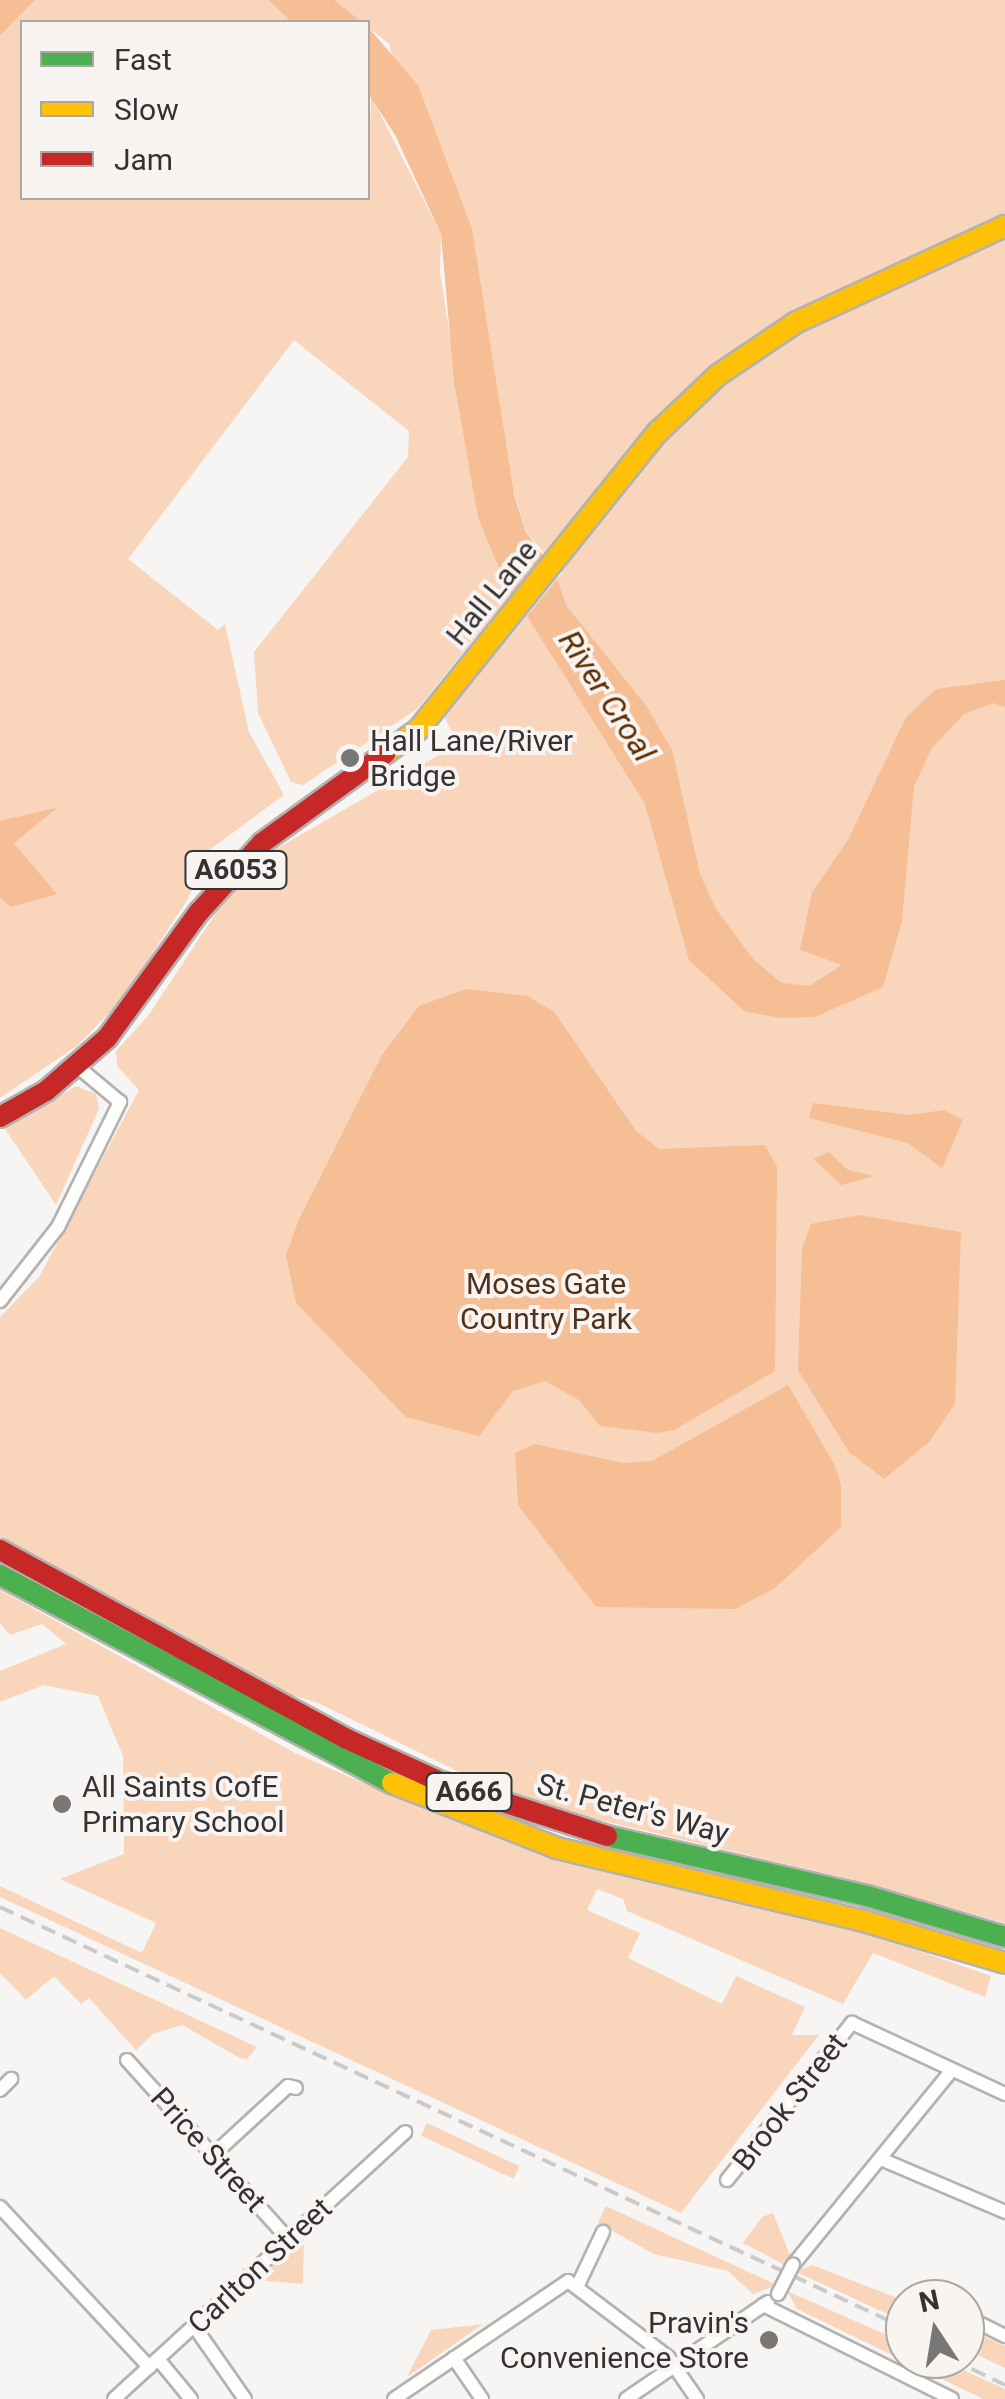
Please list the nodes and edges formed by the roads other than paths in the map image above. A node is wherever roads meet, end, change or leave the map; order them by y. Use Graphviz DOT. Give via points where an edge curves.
graph roads {
  1 [pos="1005,226"];
  2 [pos="78,1066"];
  3 [pos="0,1117"];
  4 [pos="0,1301"];
  5 [pos="0,1550"];
  6 [pos="0,1575"];
  7 [pos="1005,1937"];
  8 [pos="1005,1963"];
  9 [pos="128,2060"];
  10 [pos="951,2072"];
  11 [pos="287,2086"];
  12 [pos="1005,2094"];
  13 [pos="405,2132"];
  14 [pos="213,2155"];
  15 [pos="881,2159"];
  16 [pos="727,2180"];
  17 [pos="0,2207"];
  18 [pos="1005,2212"];
  19 [pos="603,2232"];
  20 [pos="288,2239"];
  21 [pos="571,2285"];
  22 [pos="763,2305"];
  23 [pos="194,2326"];
  24 [pos="454,2358"];
  25 [pos="154,2363"];
  26 [pos="676,2364"];
  27 [pos="114,2399"];
  28 [pos="190,2399"];
  29 [pos="245,2399"];
  30 [pos="394,2399"];
  31 [pos="482,2399"];
  32 [pos="626,2399"];
  33 [pos="697,2399"];
  34 [pos="952,2399"];
  1 -- 2 [label="main road, Hall Lane / A6053" via="795,323 733,364 658,432 418,730 262,843 145,994"];
  2 -- 3 [label="main road, Hall Lane / A6053"];
  2 -- 4 [label="street" via="120,1102 58,1226"];
  5 -- 7 [label="main road, St. Peter's Way / A666" via="347,1739 436,1780 638,1846"];
  6 -- 8 [label="main road, St. Peter's Way / A666" via="413,1794 557,1848"];
  9 -- 14 [label="street, Price Street"];
  10 -- 12 [label="street"];
  10 -- 15 [label="street"];
  10 -- 16 [label="street, Brook Street" via="852,2023"];
  11 -- 14 [label="street"];
  13 -- 20 [label="street, Carlton Street"];
  14 -- 20 [label="street, Price Street"];
  15 -- 18 [label="street"];
  15 -- 22 [label="street, bridge"];
  17 -- 25 [label="street"];
  19 -- 21 [label="street"];
  20 -- 23 [label="street, Carlton Street"];
  21 -- 24 [label="street"];
  21 -- 26 [label="street"];
  22 -- 26 [label="street"];
  22 -- 34 [label="street"];
  23 -- 25 [label="street, Carlton Street"];
  23 -- 29 [label="street"];
  24 -- 30 [label="street"];
  24 -- 31 [label="street"];
  25 -- 27 [label="street, Carlton Street"];
  25 -- 28 [label="street"];
  26 -- 32 [label="street"];
  26 -- 33 [label="street"];
}
